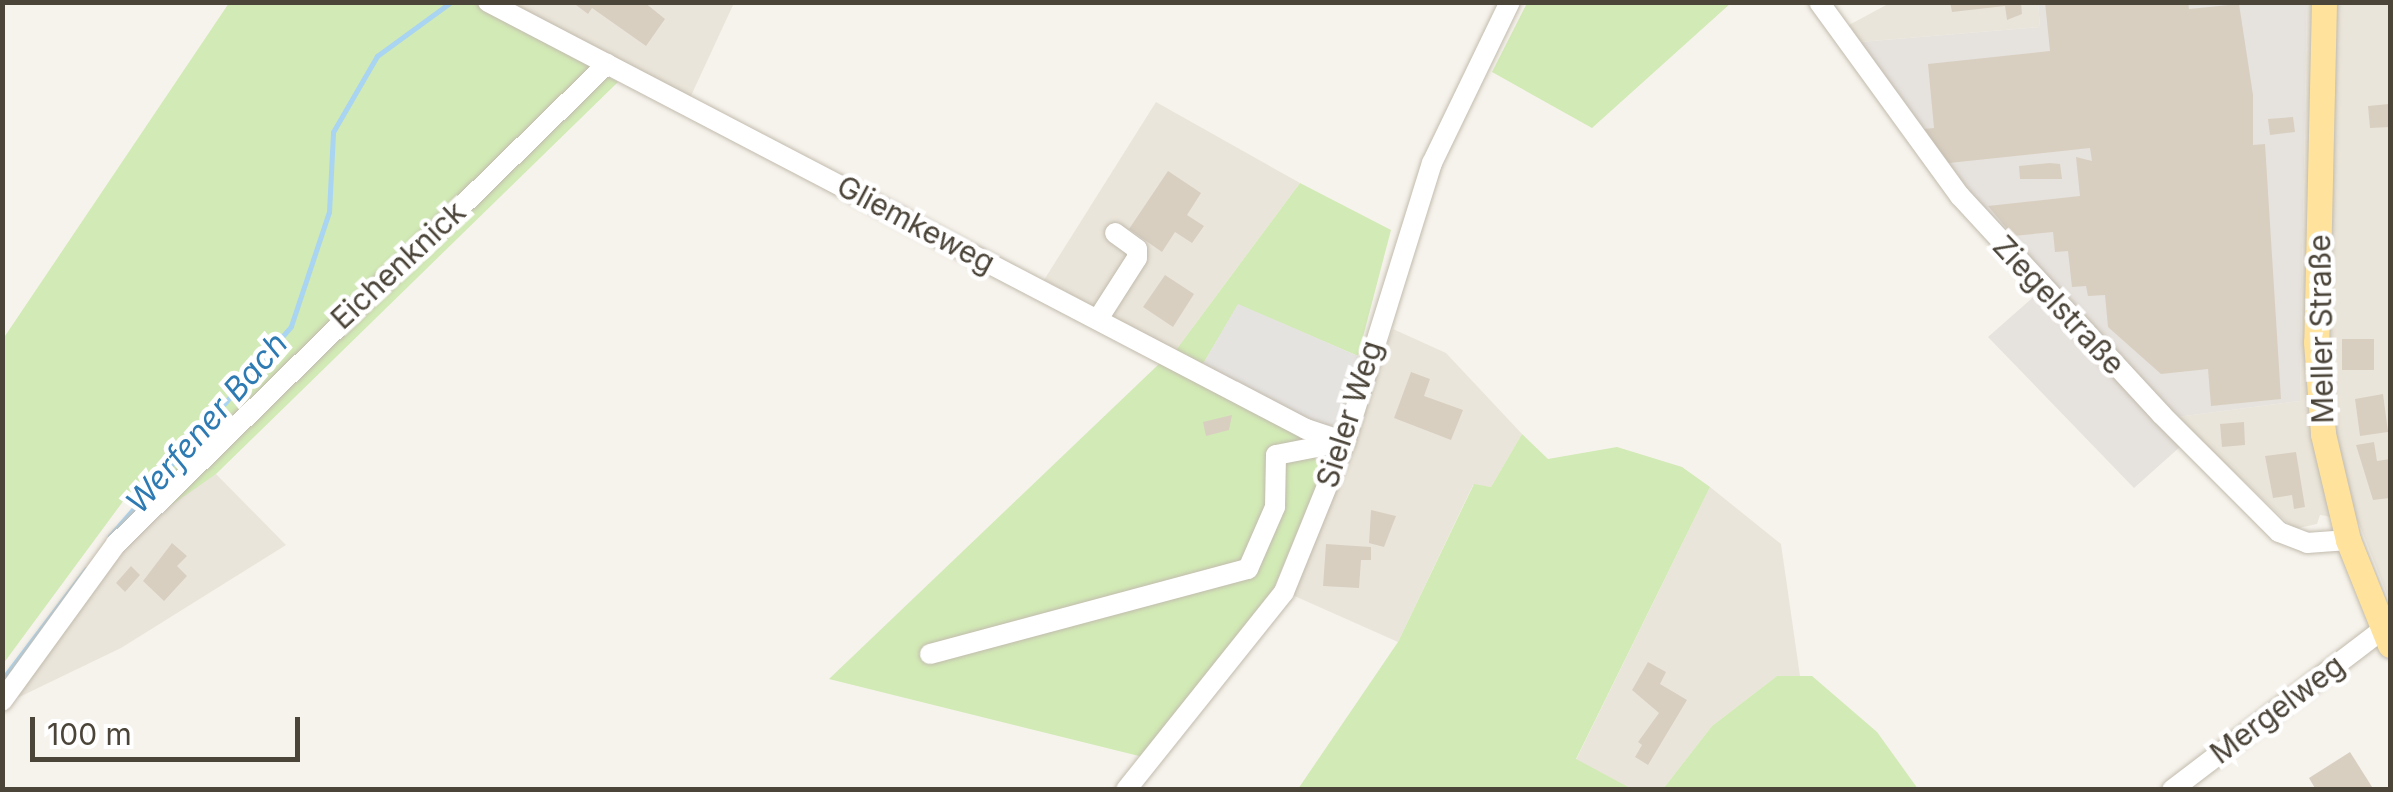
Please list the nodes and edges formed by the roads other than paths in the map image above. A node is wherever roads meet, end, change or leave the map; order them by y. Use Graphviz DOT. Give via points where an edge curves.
graph roads {
  1 [pos="488,2"];
  2 [pos="1510,2"];
  3 [pos="1819,2"];
  4 [pos="2324,2"];
  5 [pos="608,64"];
  6 [pos="1115,233"];
  7 [pos="1098,319"];
  8 [pos="1345,442"];
  9 [pos="2348,540"];
  10 [pos="2388,632"];
  11 [pos="930,654"];
  12 [pos="2,701"];
  13 [pos="1126,790"];
  14 [pos="2172,790"];
  1 -- 5 [label="street, Gliemkeweg"];
  2 -- 8 [label="street, Sieler Weg" via="1432,163"];
  3 -- 9 [label="street, Ziegelstraße" via="1960,196 2162,414 2279,532 2307,543"];
  4 -- 9 [label="main road, Meller Straße" via="2316,342 2323,434"];
  5 -- 7 [label="street, Gliemkeweg"];
  5 -- 12 [label="street, Eichenknick" via="252,404 116,544"];
  6 -- 7 [label="street" via="1137,248 1137,258"];
  7 -- 8 [label="street, Gliemkeweg" via="1306,429"];
  8 -- 11 [label="street" via="1276,455 1275,507 1248,569"];
  8 -- 13 [label="street, Sieler Weg" via="1284,592"];
  9 -- 10 [label="main road, Meller Straße"];
  10 -- 14 [label="street, Mergelweg"];
}
